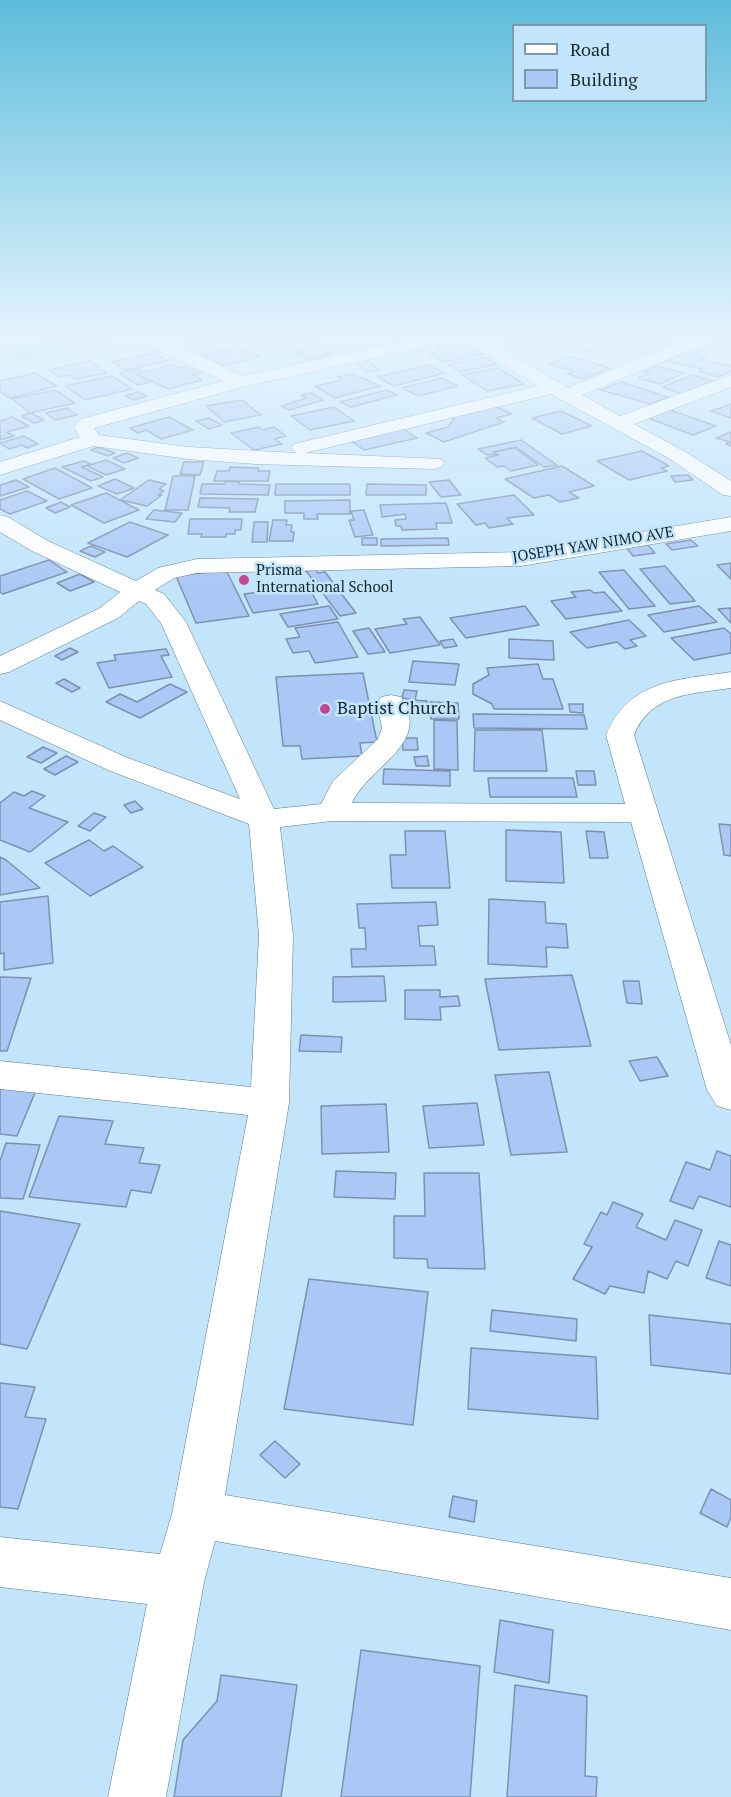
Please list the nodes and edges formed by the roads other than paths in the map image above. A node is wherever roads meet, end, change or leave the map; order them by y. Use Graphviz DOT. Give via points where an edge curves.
graph roads {
  1 [pos="100,420"];
  2 [pos="430,420"];
  3 [pos="612,420"];
  4 [pos="626,420"];
  5 [pos="618,423"];
  6 [pos="92,440"];
  7 [pos="256,458"];
  8 [pos="434,463"];
  9 [pos="0,469"];
  10 [pos="730,488"];
  11 [pos="0,522"];
  12 [pos="731,524"];
  13 [pos="136,591"];
  14 [pos="0,666"];
  15 [pos="731,680"];
  16 [pos="391,704"];
  17 [pos="0,709"];
  18 [pos="332,812"];
  19 [pos="644,813"];
  20 [pos="264,819"];
  21 [pos="0,1074"];
  22 [pos="731,1096"];
  23 [pos="270,1103"];
  24 [pos="197,1514"];
  25 [pos="0,1562"];
  26 [pos="178,1582"];
  27 [pos="731,1604"];
  28 [pos="137,1797"];
  1 -- 6 [label="street" via="84,427"];
  2 -- 7 [label="street"];
  3 -- 5 [label="street"];
  4 -- 5 [label="street"];
  5 -- 10 [label="street"];
  6 -- 7 [label="street"];
  6 -- 9 [label="street"];
  7 -- 8 [label="street"];
  11 -- 13 [label="street" via="40,546"];
  12 -- 13 [label="street, JOSEPH YAW NIMO AVE" via="521,559 197,566 165,573"];
  13 -- 14 [label="street, JOSEPH YAW NIMO AVE" via="109,613"];
  13 -- 20 [label="street" via="155,599 173,622"];
  15 -- 19 [label="street" via="651,696 640,702 622,724 620,735"];
  16 -- 18 [label="street" via="396,728 391,742 344,787"];
  17 -- 20 [label="street" via="118,764"];
  18 -- 19 [label="street"];
  18 -- 20 [label="street"];
  19 -- 22 [label="street" via="726,1090"];
  20 -- 23 [label="street" via="276,935"];
  21 -- 23 [label="street"];
  23 -- 24 [label="street"];
  24 -- 26 [label="street"];
  24 -- 27 [label="street"];
  25 -- 26 [label="street"];
  26 -- 28 [label="street"];
}
